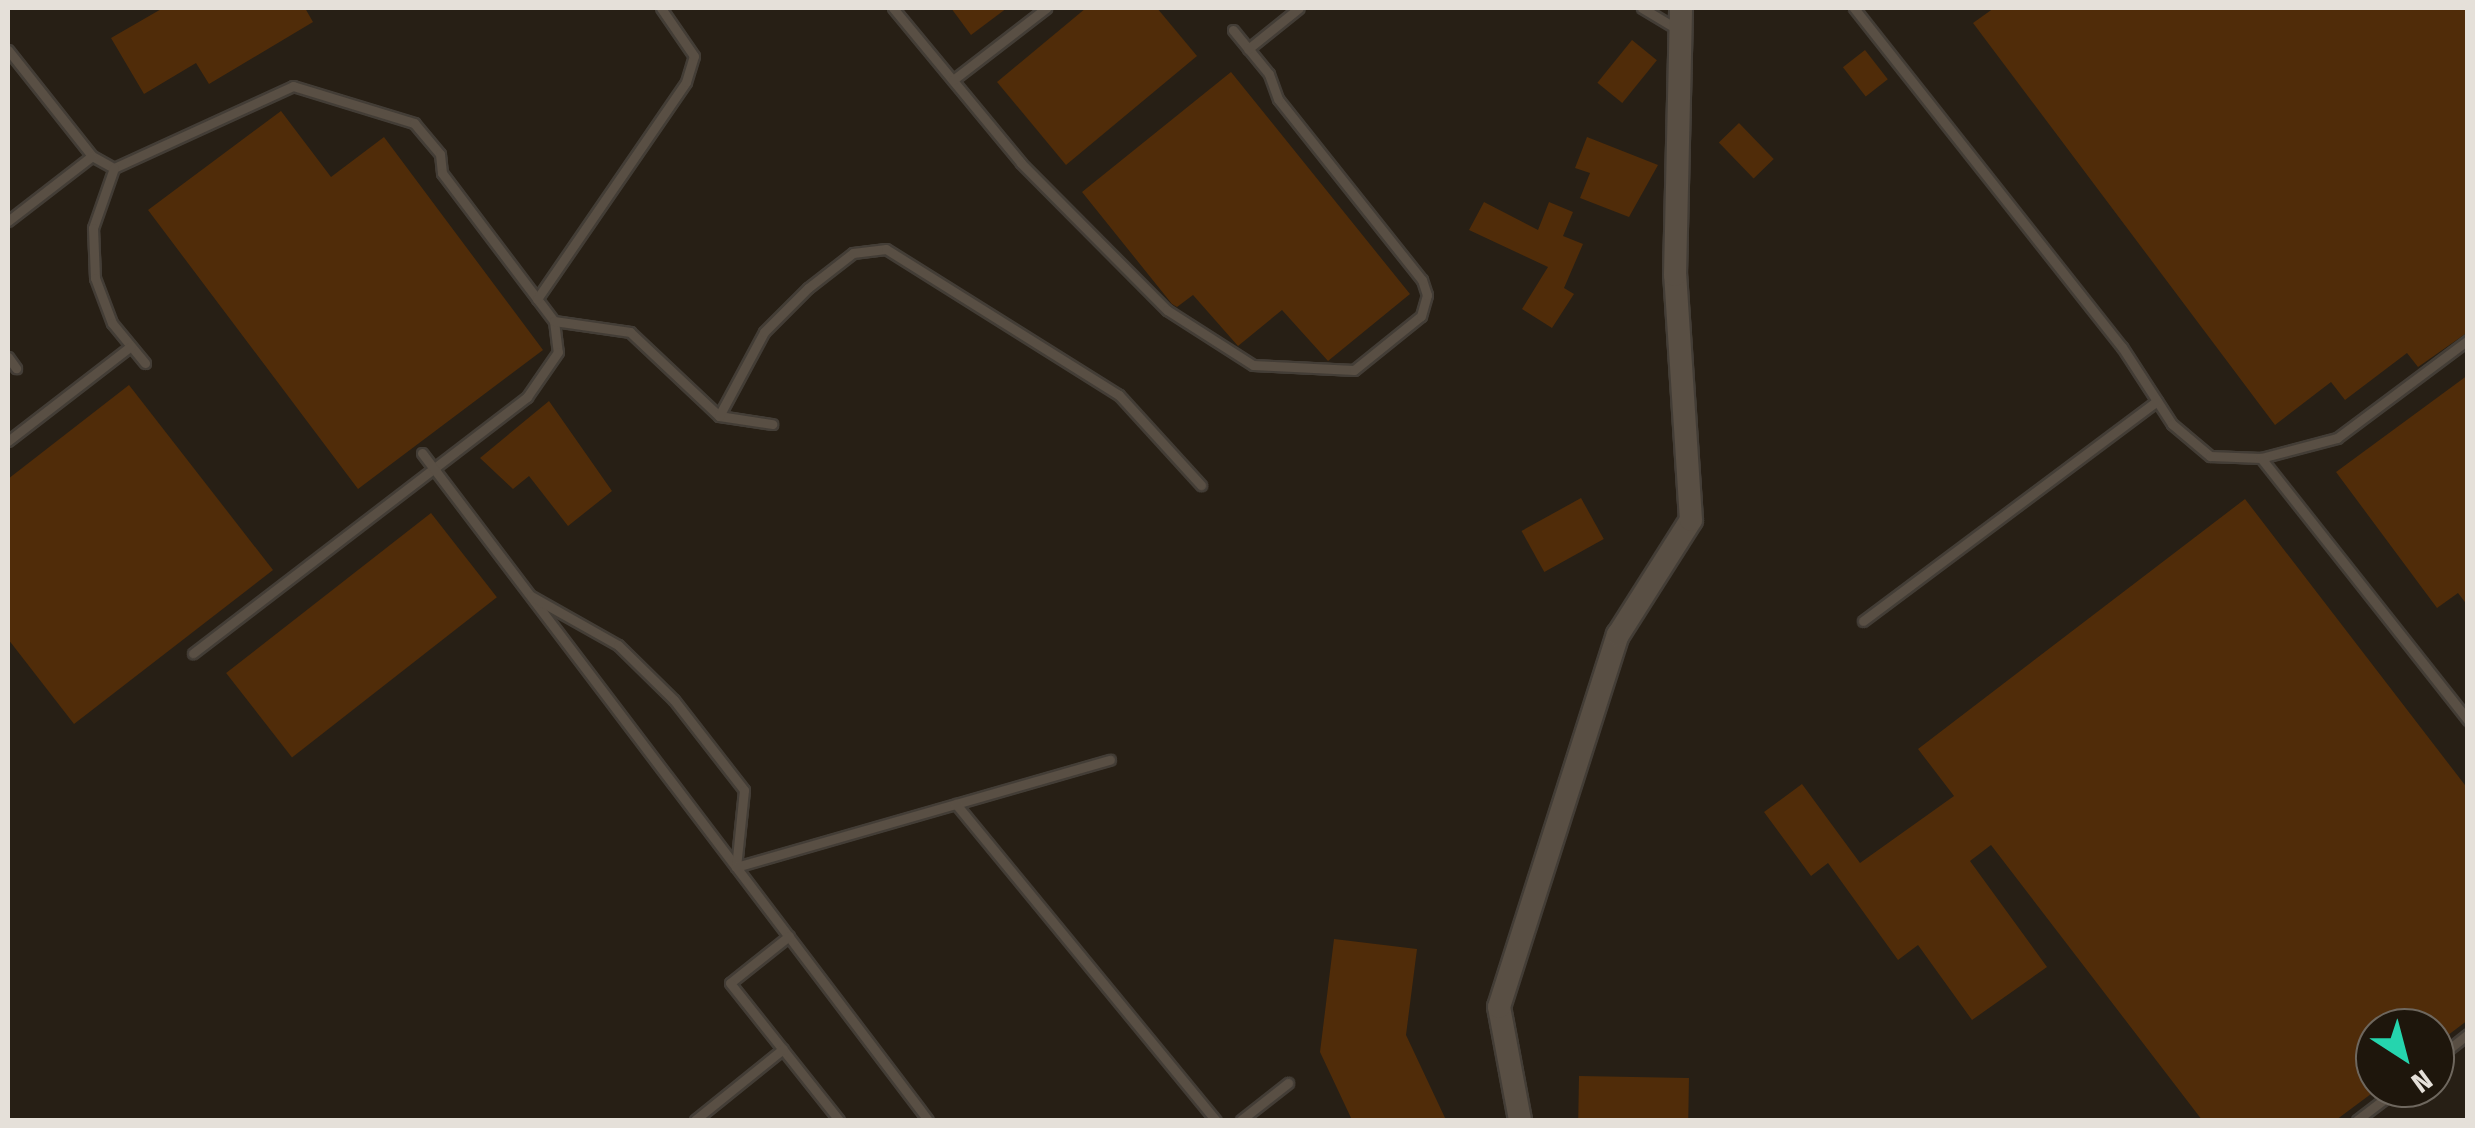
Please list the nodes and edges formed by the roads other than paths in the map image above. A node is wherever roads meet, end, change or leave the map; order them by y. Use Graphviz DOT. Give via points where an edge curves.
graph roads {
  1 [pos="661,8"];
  2 [pos="893,8"];
  3 [pos="1046,8"];
  4 [pos="1299,8"];
  5 [pos="1642,8"];
  6 [pos="1854,8"];
  7 [pos="1680,19"];
  8 [pos="1232,30"];
  9 [pos="1248,49"];
  10 [pos="8,50"];
  11 [pos="953,80"];
  12 [pos="92,156"];
  13 [pos="114,168"];
  14 [pos="8,221"];
  15 [pos="538,298"];
  16 [pos="554,320"];
  17 [pos="2468,340"];
  18 [pos="131,346"];
  19 [pos="8,357"];
  20 [pos="145,363"];
  21 [pos="16,368"];
  22 [pos="2157,401"];
  23 [pos="719,416"];
  24 [pos="772,424"];
  25 [pos="8,441"];
  26 [pos="422,453"];
  27 [pos="2262,458"];
  28 [pos="434,470"];
  29 [pos="1201,485"];
  30 [pos="524,592"];
  31 [pos="1863,622"];
  32 [pos="193,652"];
  33 [pos="2468,720"];
  34 [pos="1110,760"];
  35 [pos="956,804"];
  36 [pos="736,868"];
  37 [pos="790,936"];
  38 [pos="783,1049"];
  39 [pos="1288,1083"];
  40 [pos="695,1120"];
  41 [pos="839,1120"];
  42 [pos="928,1120"];
  43 [pos="1216,1120"];
  44 [pos="1241,1120"];
  45 [pos="1520,1120"];
  1 -- 15 [label="lane" via="694,56 686,82"];
  2 -- 11 [label="lane"];
  3 -- 11 [label="lane"];
  4 -- 9 [label="lane"];
  5 -- 7 [label="lane"];
  6 -- 22 [label="lane"];
  7 -- 45 [label="street" via="1675,276 1690,520 1618,635 1500,1007"];
  8 -- 9 [label="lane"];
  9 -- 11 [label="lane" via="1278,99 1422,280 1427,295 1421,316 1354,370 1253,365 1166,310 1034,177"];
  10 -- 12 [label="lane"];
  12 -- 13 [label="lane"];
  12 -- 14 [label="lane"];
  13 -- 15 [label="lane" via="292,86 414,123 440,154 442,174"];
  13 -- 18 [label="lane" via="94,228 95,278 112,322"];
  15 -- 16 [label="lane"];
  16 -- 23 [label="lane" via="630,332"];
  16 -- 28 [label="lane" via="558,352 543,382"];
  17 -- 27 [label="lane" via="2336,438"];
  18 -- 20 [label="lane"];
  18 -- 25 [label="lane"];
  19 -- 21 [label="lane"];
  22 -- 27 [label="lane" via="2210,456"];
  22 -- 31 [label="lane"];
  23 -- 24 [label="lane"];
  23 -- 29 [label="lane" via="764,332 808,288 853,254 886,249 1119,395"];
  26 -- 28 [label="lane"];
  27 -- 33 [label="lane"];
  28 -- 30 [label="lane"];
  28 -- 32 [label="lane"];
  30 -- 36 [label="lane"];
  30 -- 36 [label="lane" via="618,645 674,700 733,775 744,790"];
  34 -- 35 [label="lane"];
  35 -- 36 [label="lane"];
  35 -- 43 [label="lane"];
  36 -- 37 [label="lane"];
  37 -- 38 [label="lane" via="730,983"];
  37 -- 42 [label="lane"];
  38 -- 40 [label="lane"];
  38 -- 41 [label="lane"];
  39 -- 44 [label="lane"];
}
